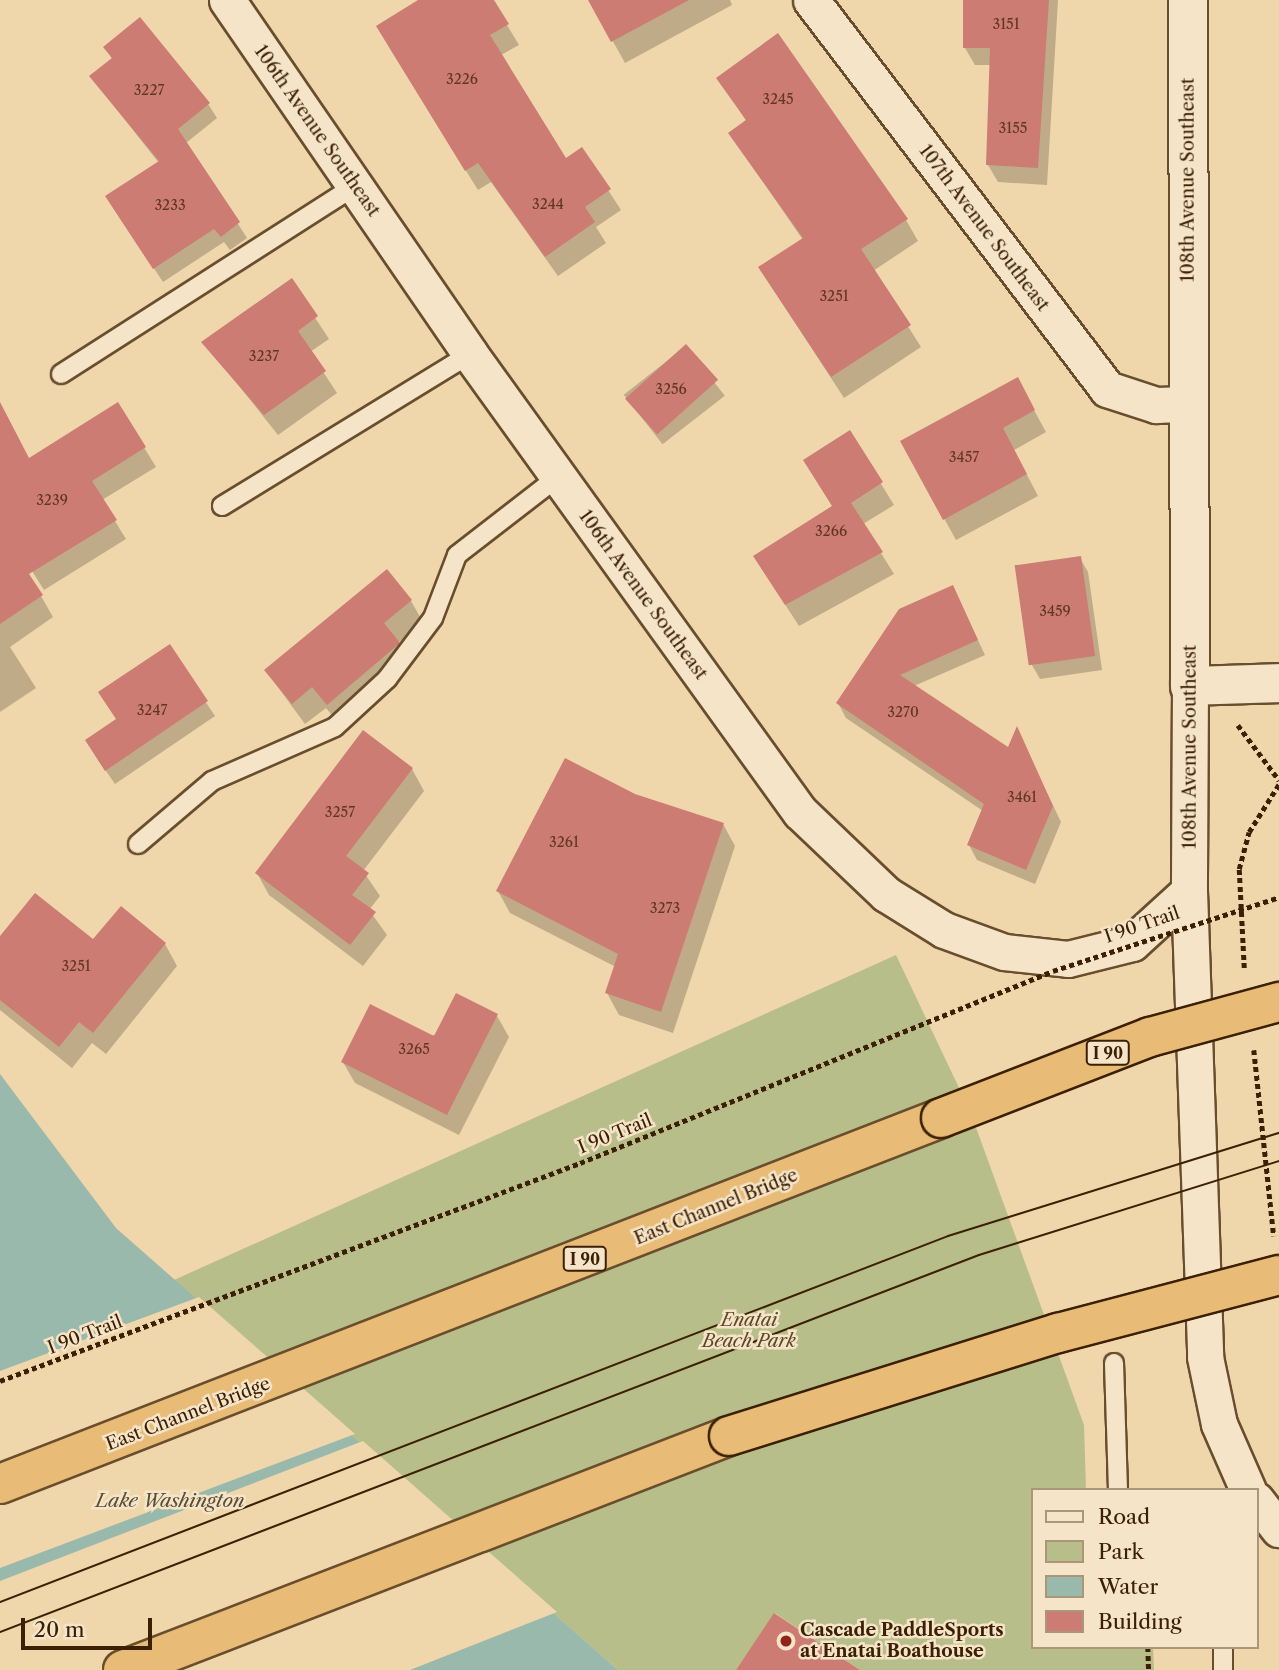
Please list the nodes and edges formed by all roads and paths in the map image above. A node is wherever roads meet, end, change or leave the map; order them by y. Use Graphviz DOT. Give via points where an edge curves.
graph roads {
  1 [pos="227,0"];
  2 [pos="811,0"];
  3 [pos="1188,0"];
  4 [pos="355,186"];
  5 [pos="470,354"];
  6 [pos="61,374"];
  7 [pos="1188,404"];
  8 [pos="558,477"];
  9 [pos="222,506"];
  10 [pos="1279,683"];
  11 [pos="1190,686"];
  12 [pos="1238,727"];
  13 [pos="1279,782"];
  14 [pos="138,844"];
  15 [pos="1189,891"];
  16 [pos="1279,897"];
  17 [pos="1245,975"];
  18 [pos="1279,1002"];
  19 [pos="1253,1044"];
  20 [pos="1278,1263"];
  21 [pos="1114,1363"];
  22 [pos="0,1381"];
  23 [pos="0,1484"];
  24 [pos="1118,1488"];
  25 [pos="1245,1488"];
  26 [pos="1258,1505"];
  27 [pos="1279,1529"];
  28 [pos="1148,1649"];
  29 [pos="1223,1649"];
  30 [pos="123,1670"];
  31 [pos="1149,1670"];
  32 [pos="1223,1670"];
  1 -- 4 [label="street, 106th Avenue Southeast"];
  2 -- 7 [label="street, 107th Avenue Southeast" via="1107,389 1156,405"];
  3 -- 7 [label="street, 108th Avenue Southeast"];
  4 -- 5 [label="street, 106th Avenue Southeast"];
  4 -- 6 [label="lane"];
  5 -- 8 [label="street, 106th Avenue Southeast"];
  5 -- 9 [label="lane"];
  7 -- 11 [label="street, 108th Avenue Southeast"];
  8 -- 14 [label="lane" via="457,555 433,618 387,679 335,727 212,780"];
  8 -- 15 [label="street, 106th Avenue Southeast" via="800,812 886,894 944,930 1004,952 1068,959 1132,943"];
  10 -- 11 [label="street"];
  11 -- 15 [label="street, 108th Avenue Southeast"];
  12 -- 13 [label="path"];
  13 -- 17 [label="path" via="1249,832 1239,869"];
  15 -- 25 [label="street, 108th Avenue Southeast" via="1205,1357 1219,1424"];
  16 -- 22 [label="path, I 90 Trail, bridge" via="1053,971 580,1163"];
  18 -- 23 [label="highway, East Channel Bridge / I 90, bridge" via="1150,1037"];
  19 -- 20 [label="path"];
  20 -- 30 [label="highway, bridge" via="801,1412"];
  21 -- 24 [label="lane"];
  26 -- 27 [label="street, 108th Avenue Southeast"];
  28 -- 31 [label="path"];
  29 -- 32 [label="lane"];
}
